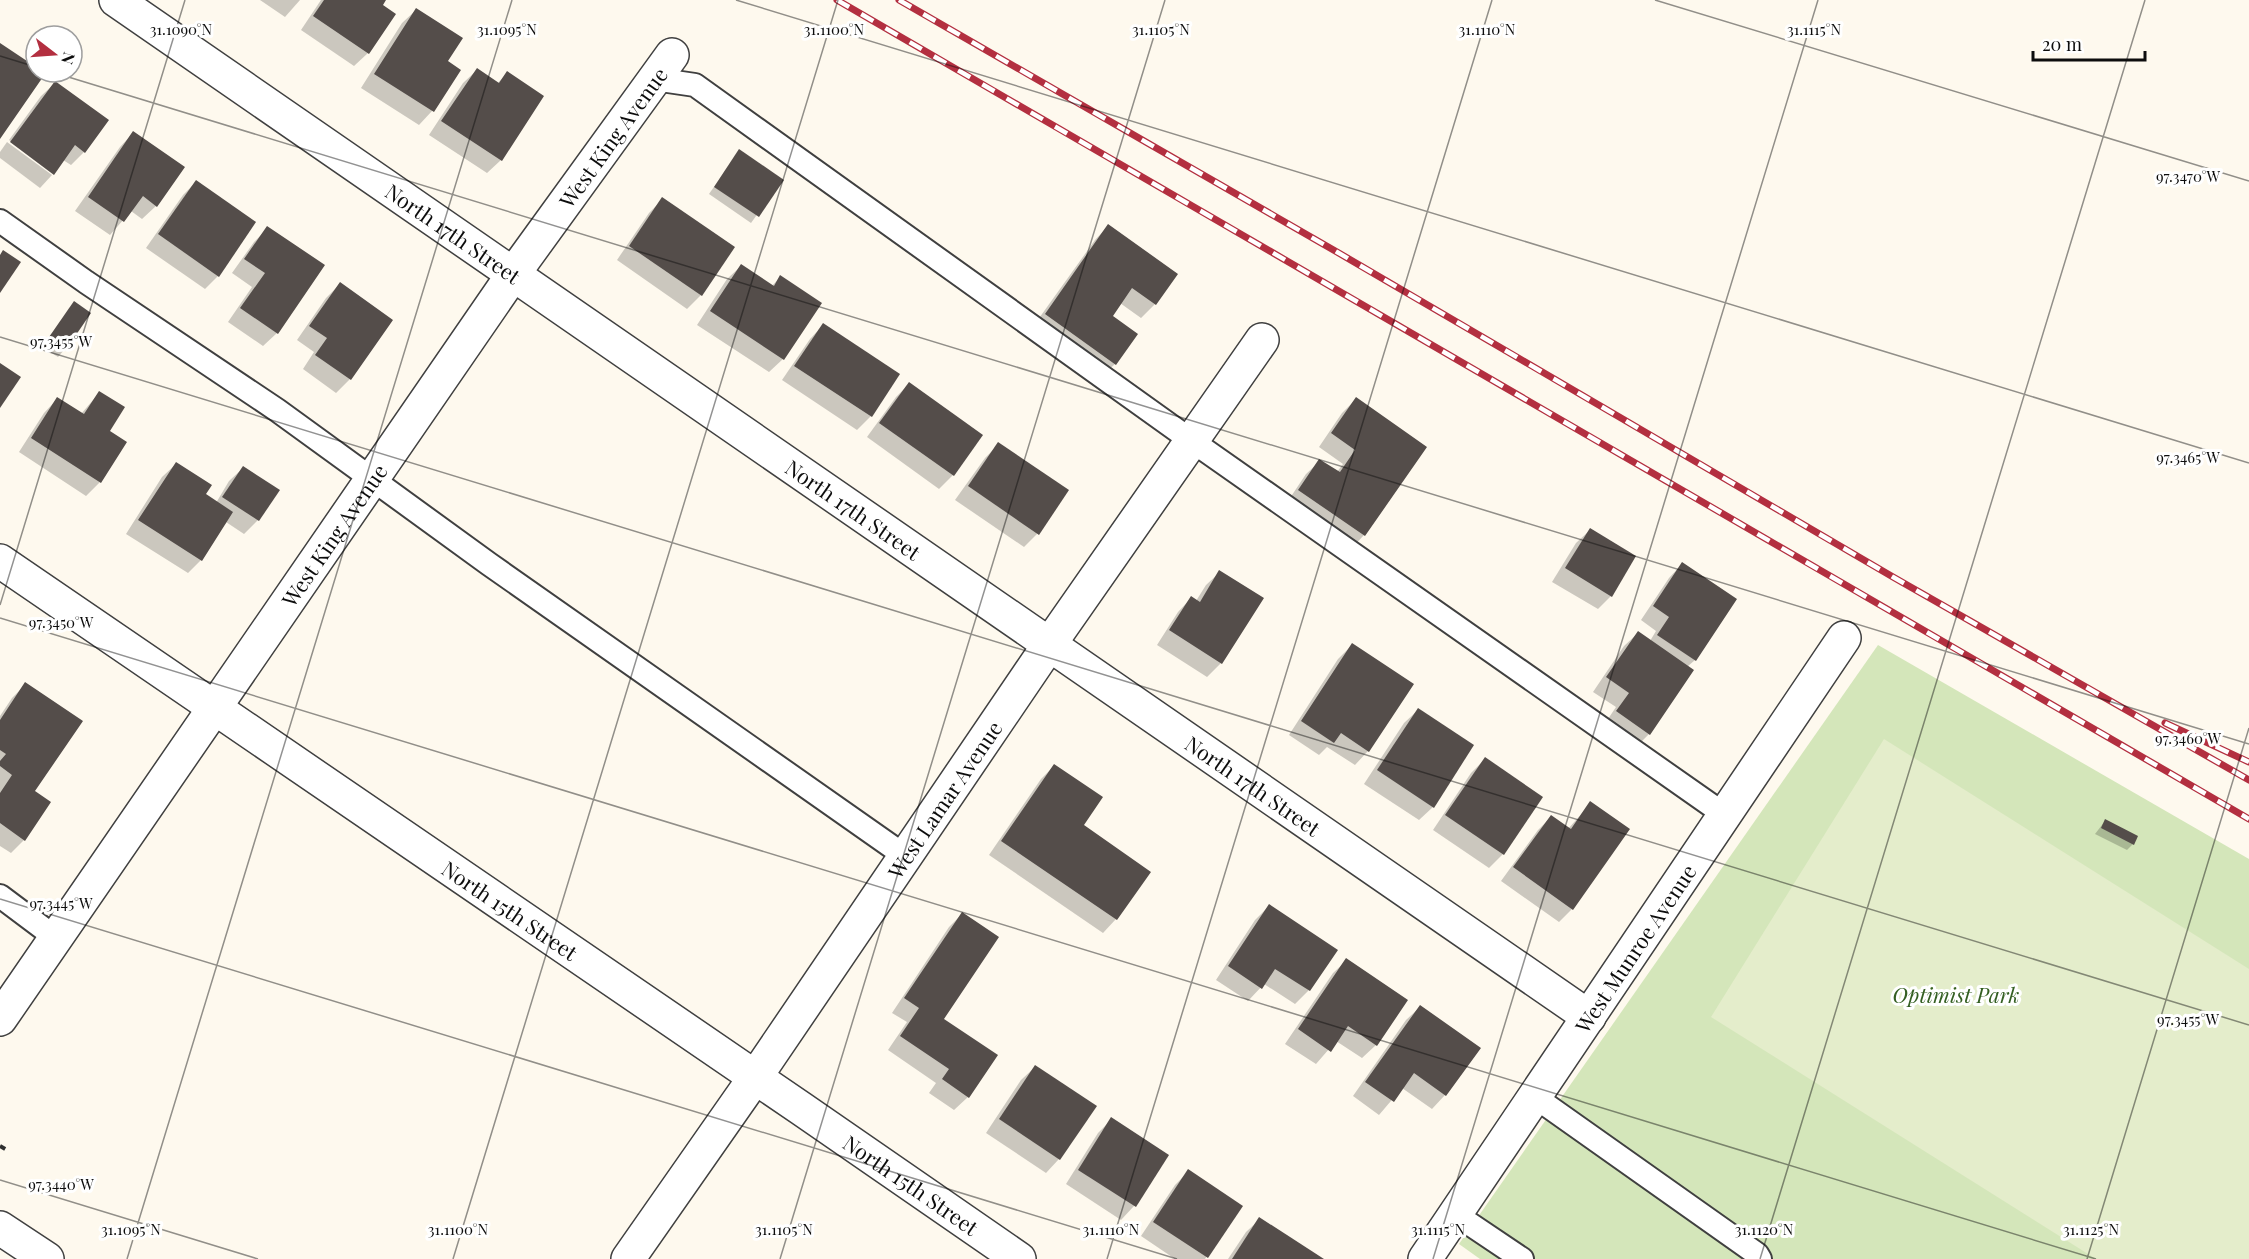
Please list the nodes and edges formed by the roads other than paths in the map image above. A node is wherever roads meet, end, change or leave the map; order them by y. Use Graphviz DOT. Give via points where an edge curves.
graph roads {
  1 [pos="116,0"];
  2 [pos="663,67"];
  3 [pos="0,221"];
  4 [pos="514,273"];
  5 [pos="1262,340"];
  6 [pos="1192,441"];
  7 [pos="372,478"];
  8 [pos="0,561"];
  9 [pos="1844,638"];
  10 [pos="1049,645"];
  11 [pos="213,709"];
  12 [pos="1725,815"];
  13 [pos="905,856"];
  14 [pos="0,896"];
  15 [pos="56,938"];
  16 [pos="1589,1017"];
  17 [pos="0,1019"];
  18 [pos="756,1076"];
  19 [pos="1535,1097"];
  20 [pos="1455,1214"];
  21 [pos="0,1228"];
  22 [pos="47,1259"];
  23 [pos="628,1259"];
  24 [pos="1019,1259"];
  25 [pos="1425,1259"];
  26 [pos="1522,1259"];
  27 [pos="1760,1259"];
  1 -- 4 [label="street, North 17th Street"];
  2 -- 4 [label="street, West King Avenue"];
  2 -- 6 [label="lane" via="695,85"];
  3 -- 7 [label="lane"];
  4 -- 7 [label="street, West King Avenue"];
  4 -- 10 [label="street, North 17th Street"];
  5 -- 6 [label="street, West Lamar Avenue"];
  6 -- 10 [label="street, West Lamar Avenue"];
  6 -- 12 [label="lane"];
  7 -- 11 [label="street, West King Avenue"];
  7 -- 13 [label="lane"];
  8 -- 11 [label="street, North 15th Street"];
  9 -- 12 [label="street, West Munroe Avenue"];
  10 -- 13 [label="street, West Lamar Avenue"];
  10 -- 16 [label="street, North 17th Street"];
  11 -- 15 [label="street, West King Avenue"];
  11 -- 18 [label="street, North 15th Street"];
  12 -- 16 [label="street, West Munroe Avenue"];
  13 -- 18 [label="street, West Lamar Avenue"];
  14 -- 15 [label="lane"];
  15 -- 17 [label="street, West King Avenue"];
  16 -- 19 [label="street, West Munroe Avenue"];
  18 -- 23 [label="street, West Lamar Avenue"];
  18 -- 24 [label="street, North 15th Street"];
  19 -- 20 [label="street, West Munroe Avenue"];
  19 -- 27 [label="lane"];
  20 -- 25 [label="street, West Munroe Avenue"];
  20 -- 26 [label="lane"];
  21 -- 22 [label="street"];
}
